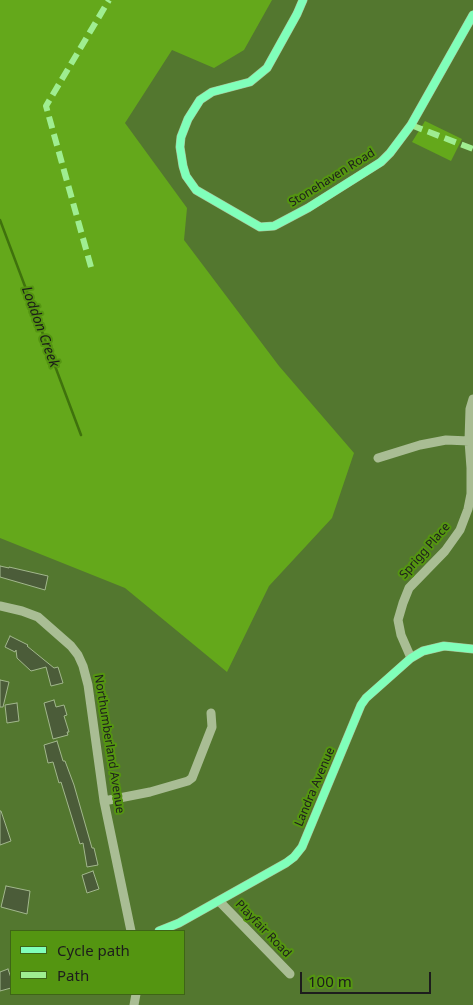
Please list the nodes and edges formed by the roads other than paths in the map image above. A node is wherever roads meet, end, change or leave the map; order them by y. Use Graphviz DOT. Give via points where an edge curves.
graph roads {
  1 [pos="303,0"];
  2 [pos="473,15"];
  3 [pos="473,399"];
  4 [pos="469,441"];
  5 [pos="378,458"];
  6 [pos="0,606"];
  7 [pos="473,649"];
  8 [pos="411,658"];
  9 [pos="211,713"];
  10 [pos="104,800"];
  11 [pos="219,901"];
  12 [pos="130,930"];
  13 [pos="162,930"];
  14 [pos="290,974"];
  1 -- 2 [label="street, Stonehaven Road" via="267,68 250,82 212,92 200,100 181,137 181,157 186,176 196,190 260,227 274,226 308,208 381,162 411,125"];
  3 -- 4 [label="street, Sprigg Place"];
  4 -- 5 [label="street" via="446,440"];
  4 -- 8 [label="street, Sprigg Place" via="471,494 460,530 445,551 409,588 398,620"];
  6 -- 10 [label="street, Northumberland Avenue" via="38,617 78,655 88,685"];
  7 -- 8 [label="street, Landra Avenue" via="435,647"];
  8 -- 11 [label="street, Landra Avenue" via="361,705 302,847 286,863"];
  9 -- 10 [label="street" via="212,727 188,782"];
  10 -- 12 [label="street, Northumberland Avenue"];
  11 -- 13 [label="street, Landra Avenue"];
  11 -- 14 [label="street, Playfair Road"];
}
